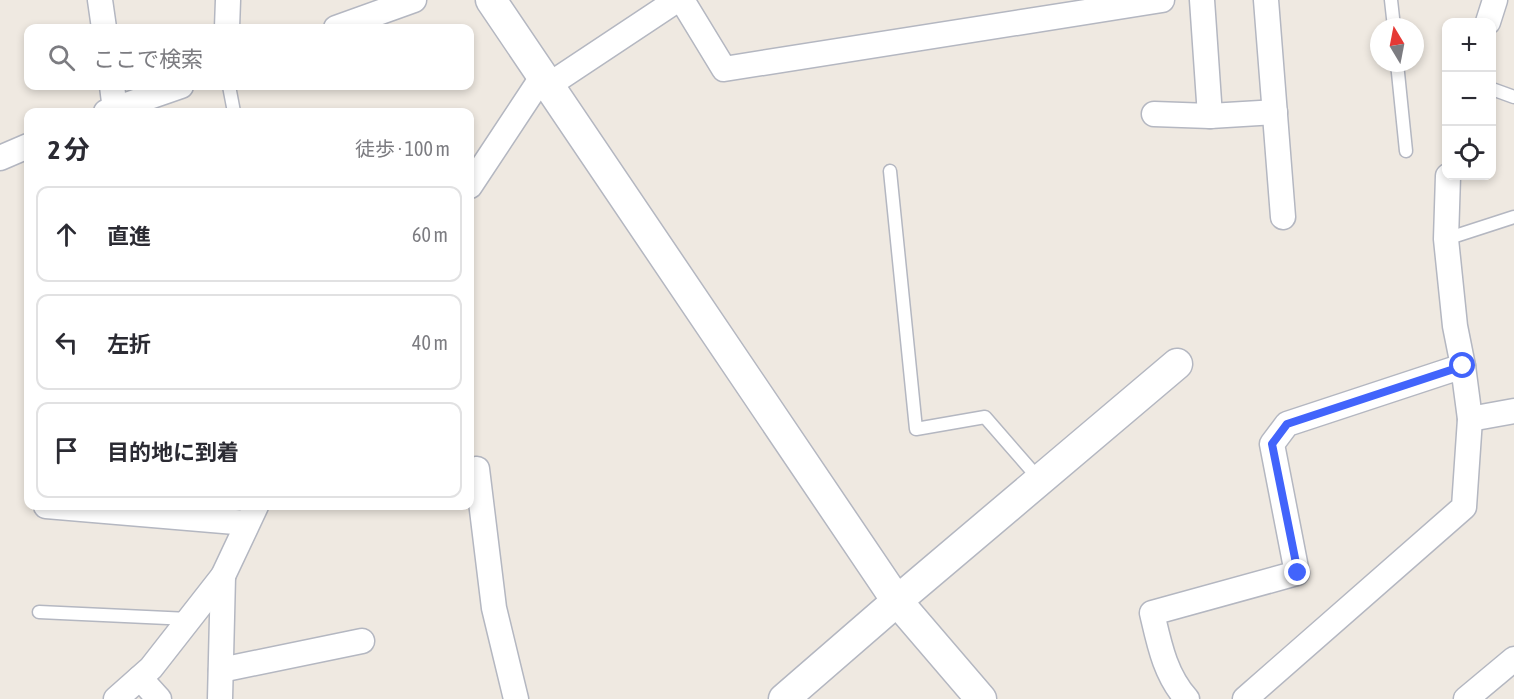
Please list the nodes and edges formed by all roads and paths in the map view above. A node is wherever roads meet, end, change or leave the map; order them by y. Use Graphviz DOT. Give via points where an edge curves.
graph roads {
  1 [pos="100,0"];
  2 [pos="228,0"];
  3 [pos="414,0"];
  4 [pos="491,0"];
  5 [pos="677,0"];
  6 [pos="682,0"];
  7 [pos="1162,0"];
  8 [pos="1202,0"];
  9 [pos="1266,0"];
  10 [pos="1391,0"];
  11 [pos="1495,0"];
  12 [pos="1393,18"];
  13 [pos="1489,18"];
  14 [pos="103,24"];
  15 [pos="227,24"];
  16 [pos="347,24"];
  17 [pos="1398,72"];
  18 [pos="546,81"];
  19 [pos="112,90"];
  20 [pos="170,90"];
  21 [pos="230,90"];
  22 [pos="1496,91"];
  23 [pos="1514,97"];
  24 [pos="109,108"];
  25 [pos="120,108"];
  26 [pos="233,108"];
  27 [pos="1275,112"];
  28 [pos="1154,114"];
  29 [pos="1210,116"];
  30 [pos="24,148"];
  31 [pos="1406,151"];
  32 [pos="0,158"];
  33 [pos="890,171"];
  34 [pos="474,180"];
  35 [pos="1448,180"];
  36 [pos="1514,217"];
  37 [pos="1283,218"];
  38 [pos="1446,239"];
  39 [pos="1177,364"];
  40 [pos="1463,366"];
  41 [pos="1514,411"];
  42 [pos="1470,419"];
  43 [pos="477,469"];
  44 [pos="1040,480"];
  45 [pos="139,510"];
  46 [pos="252,511"];
  47 [pos="186,512"];
  48 [pos="223,576"];
  49 [pos="897,601"];
  50 [pos="39,612"];
  51 [pos="189,619"];
  52 [pos="362,641"];
  53 [pos="1514,659"];
  54 [pos="221,670"];
  55 [pos="140,678"];
  56 [pos="116,699"];
  57 [pos="159,699"];
  58 [pos="220,699"];
  59 [pos="516,699"];
  60 [pos="784,699"];
  61 [pos="981,699"];
  62 [pos="1187,699"];
  63 [pos="1245,699"];
  64 [pos="1466,699"];
  1 -- 14 [label="street"];
  2 -- 15 [label="street"];
  3 -- 16 [label="street"];
  4 -- 18 [label="street"];
  5 -- 18 [label="street"];
  6 -- 7 [label="street" via="724,69"];
  8 -- 29 [label="street"];
  9 -- 27 [label="street"];
  10 -- 12 [label="lane"];
  11 -- 13 [label="street"];
  17 -- 31 [label="lane"];
  18 -- 34 [label="street"];
  18 -- 49 [label="street"];
  19 -- 24 [label="street"];
  20 -- 25 [label="street"];
  21 -- 26 [label="lane"];
  22 -- 23 [label="lane"];
  27 -- 29 [label="street"];
  27 -- 37 [label="street"];
  28 -- 29 [label="street"];
  30 -- 32 [label="street"];
  33 -- 44 [label="lane" via="916,429 985,417"];
  35 -- 38 [label="street"];
  36 -- 38 [label="lane"];
  38 -- 40 [label="street"];
  39 -- 44 [label="street"];
  40 -- 42 [label="street"];
  40 -- 62 [label="street" via="1287,424 1272,444 1298,573 1152,613 1161,654"];
  41 -- 42 [label="street"];
  42 -- 63 [label="street" via="1464,507"];
  43 -- 59 [label="street" via="494,608"];
  44 -- 49 [label="street"];
  45 -- 47 [label="street"];
  46 -- 47 [label="street"];
  46 -- 48 [label="street"];
  48 -- 51 [label="street"];
  48 -- 54 [label="street"];
  49 -- 60 [label="street"];
  49 -- 61 [label="street"];
  50 -- 51 [label="lane"];
  51 -- 55 [label="street"];
  52 -- 54 [label="street"];
  53 -- 64 [label="street"];
  54 -- 58 [label="street"];
  55 -- 56 [label="street"];
  55 -- 57 [label="street"];
}
